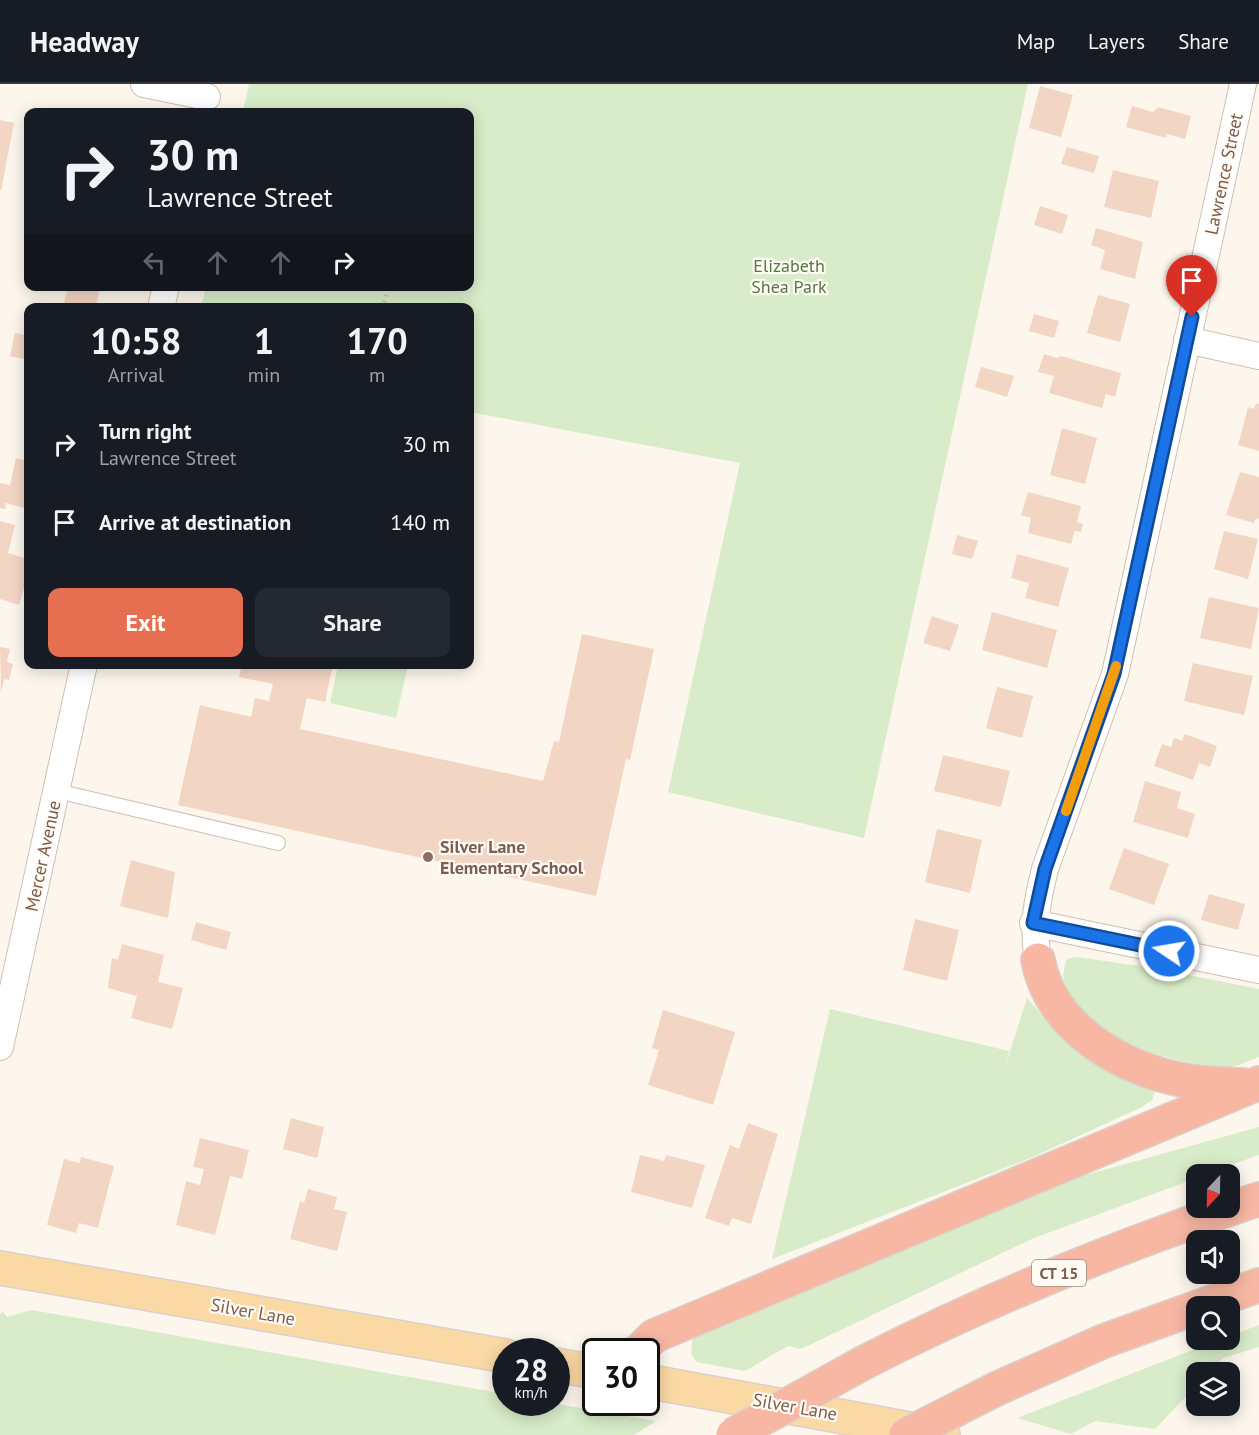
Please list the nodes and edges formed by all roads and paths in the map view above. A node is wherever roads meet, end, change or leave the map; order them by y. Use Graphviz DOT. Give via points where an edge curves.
graph roads {
  1 [pos="144,84"];
  2 [pos="1243,84"];
  3 [pos="206,98"];
  4 [pos="1187,340"];
  5 [pos="1259,356"];
  6 [pos="83,669"];
  7 [pos="57,791"];
  8 [pos="278,843"];
  9 [pos="1033,923"];
  10 [pos="1038,960"];
  11 [pos="1259,970"];
  12 [pos="0,1047"];
  13 [pos="1256,1084"];
  14 [pos="1259,1199"];
  15 [pos="0,1268"];
  16 [pos="1259,1285"];
  17 [pos="652,1338"];
  18 [pos="492,1354"];
  19 [pos="660,1384"];
  20 [pos="733,1435"];
  21 [pos="906,1435"];
  22 [pos="943,1435"];
  1 -- 3 [label="street"];
  2 -- 4 [label="street, Lawrence Street"];
  4 -- 5 [label="street"];
  4 -- 9 [label="street, Lawrence Street" via="1114,674 1045,869"];
  6 -- 7 [label="street, Mercer Avenue"];
  7 -- 8 [label="lane"];
  7 -- 12 [label="street, Mercer Avenue"];
  9 -- 10 [label="street, Lawrence Street"];
  9 -- 11 [label="street"];
  10 -- 13 [label="highway" via="1048,991 1063,1013 1110,1054 1140,1068 1183,1080"];
  13 -- 17 [label="highway"];
  14 -- 20 [label="highway, CT 15, bridge" via="1043,1280 949,1320"];
  15 -- 18 [label="main road, Silver Lane"];
  16 -- 21 [label="highway, bridge" via="1104,1341"];
  19 -- 22 [label="main road, Silver Lane"];
}
